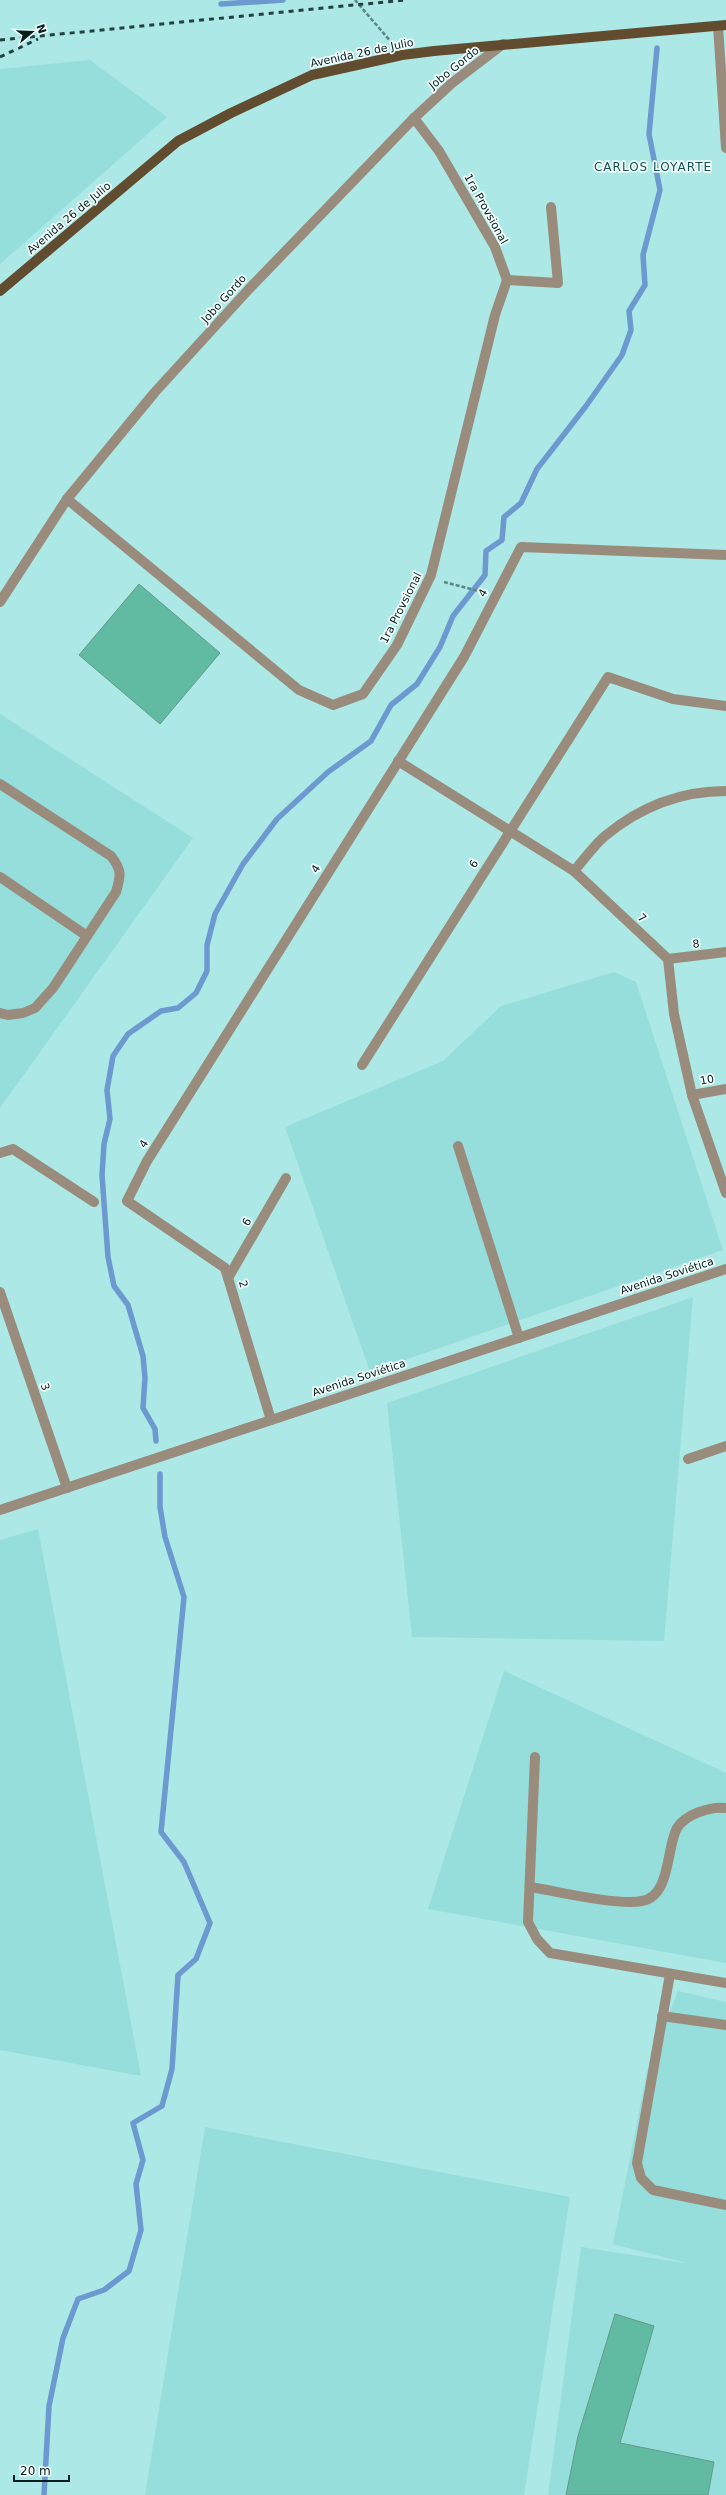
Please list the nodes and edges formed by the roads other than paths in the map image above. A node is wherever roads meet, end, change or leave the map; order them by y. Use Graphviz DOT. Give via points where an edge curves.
graph roads {
  1 [pos="722,26"];
  2 [pos="503,44"];
  3 [pos="414,118"];
  4 [pos="726,148"];
  5 [pos="551,207"];
  6 [pos="507,280"];
  7 [pos="0,291"];
  8 [pos="67,499"];
  9 [pos="726,555"];
  10 [pos="0,602"];
  11 [pos="726,706"];
  12 [pos="398,761"];
  13 [pos="0,784"];
  14 [pos="726,791"];
  15 [pos="511,829"];
  16 [pos="574,871"];
  17 [pos="0,877"];
  18 [pos="87,936"];
  19 [pos="726,952"];
  20 [pos="668,959"];
  21 [pos="0,1013"];
  22 [pos="362,1065"];
  23 [pos="726,1089"];
  24 [pos="692,1095"];
  25 [pos="458,1146"];
  26 [pos="0,1153"];
  27 [pos="286,1178"];
  28 [pos="726,1193"];
  29 [pos="127,1201"];
  30 [pos="94,1202"];
  31 [pos="726,1269"];
  32 [pos="228,1278"];
  33 [pos="0,1292"];
  34 [pos="4,1318"];
  35 [pos="518,1338"];
  36 [pos="270,1420"];
  37 [pos="726,1446"];
  38 [pos="688,1459"];
  39 [pos="67,1488"];
  40 [pos="0,1510"];
  41 [pos="535,1757"];
  42 [pos="726,1808"];
  43 [pos="530,1887"];
  44 [pos="670,1974"];
  45 [pos="726,1983"];
  46 [pos="662,2016"];
  47 [pos="726,2025"];
  48 [pos="726,2205"];
  1 -- 2 [label="main road, Avenida 26 de Julio"];
  1 -- 4 [label="street"];
  2 -- 3 [label="street, Jobo Gordo" via="452,83"];
  2 -- 7 [label="main road, Avenida 26 de Julio" via="402,55 312,75 231,113 178,141"];
  3 -- 6 [label="street, 1ra Provsional" via="439,151 491,241"];
  3 -- 8 [label="street, Jobo Gordo" via="244,295 156,392"];
  5 -- 6 [label="street" via="558,283"];
  6 -- 8 [label="street, 1ra Provsional" via="495,315 430,578 397,645 363,694 333,706 298,690"];
  8 -- 10 [label="street, Jobo Gordo"];
  9 -- 12 [label="street, 4" via="521,548 464,657"];
  11 -- 15 [label="street, 6" via="673,699 608,677"];
  12 -- 15 [label="street, 7"];
  12 -- 29 [label="street, 4" via="147,1161"];
  13 -- 18 [label="street" via="111,856 119,866 120,878 116,892"];
  14 -- 16 [label="street" via="700,791 669,798 634,815 604,837"];
  15 -- 16 [label="street, 7"];
  15 -- 22 [label="street, 6"];
  16 -- 20 [label="street, 7"];
  17 -- 18 [label="street"];
  18 -- 21 [label="street" via="53,988 35,1008 23,1014"];
  19 -- 20 [label="street, 8"];
  20 -- 24 [label="street" via="674,1014"];
  23 -- 24 [label="street, 10"];
  24 -- 28 [label="street"];
  25 -- 35 [label="street"];
  26 -- 30 [label="street" via="13,1149"];
  27 -- 32 [label="street, 6"];
  29 -- 32 [label="street, 2" via="225,1268"];
  31 -- 35 [label="street, Avenida Soviética"];
  32 -- 36 [label="street, 2"];
  33 -- 34 [label="street, 3"];
  34 -- 39 [label="street, 3"];
  35 -- 36 [label="street, Avenida Soviética"];
  36 -- 39 [label="street, Avenida Soviética"];
  37 -- 38 [label="street"];
  39 -- 40 [label="street, Avenida Soviética"];
  41 -- 43 [label="street"];
  42 -- 43 [label="street" via="699,1811 678,1827 660,1888 643,1901 623,1901"];
  43 -- 44 [label="street" via="528,1922 537,1939 550,1953"];
  44 -- 45 [label="street"];
  44 -- 46 [label="street"];
  46 -- 47 [label="street"];
  46 -- 48 [label="street" via="637,2163 641,2178 653,2190"];
}
